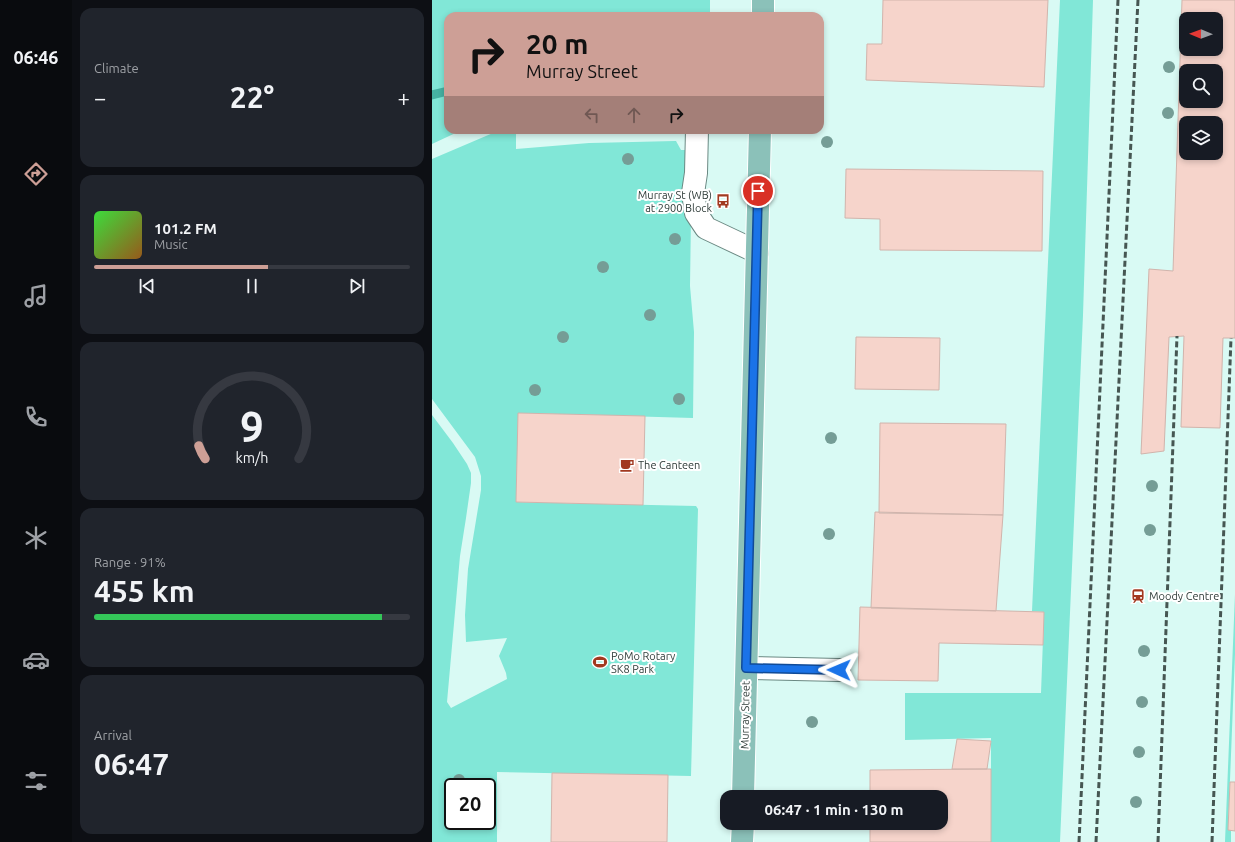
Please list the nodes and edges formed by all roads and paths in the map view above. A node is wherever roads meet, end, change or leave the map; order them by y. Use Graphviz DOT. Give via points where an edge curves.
graph roads {
  1 [pos="763,0"];
  2 [pos="763,12"];
  3 [pos="697,134"];
  4 [pos="760,134"];
  5 [pos="757,252"];
  6 [pos="746,668"];
  7 [pos="839,670"];
  8 [pos="743,790"];
  9 [pos="742,830"];
  10 [pos="742,842"];
  1 -- 2 [label="main road"];
  3 -- 5 [label="lane" via="693,193 696,212 706,228"];
  4 -- 5 [label="main road, Murray Street"];
  5 -- 6 [label="main road, Murray Street"];
  6 -- 7 [label="lane"];
  6 -- 8 [label="main road, Murray Street"];
  9 -- 10 [label="main road"];
}
